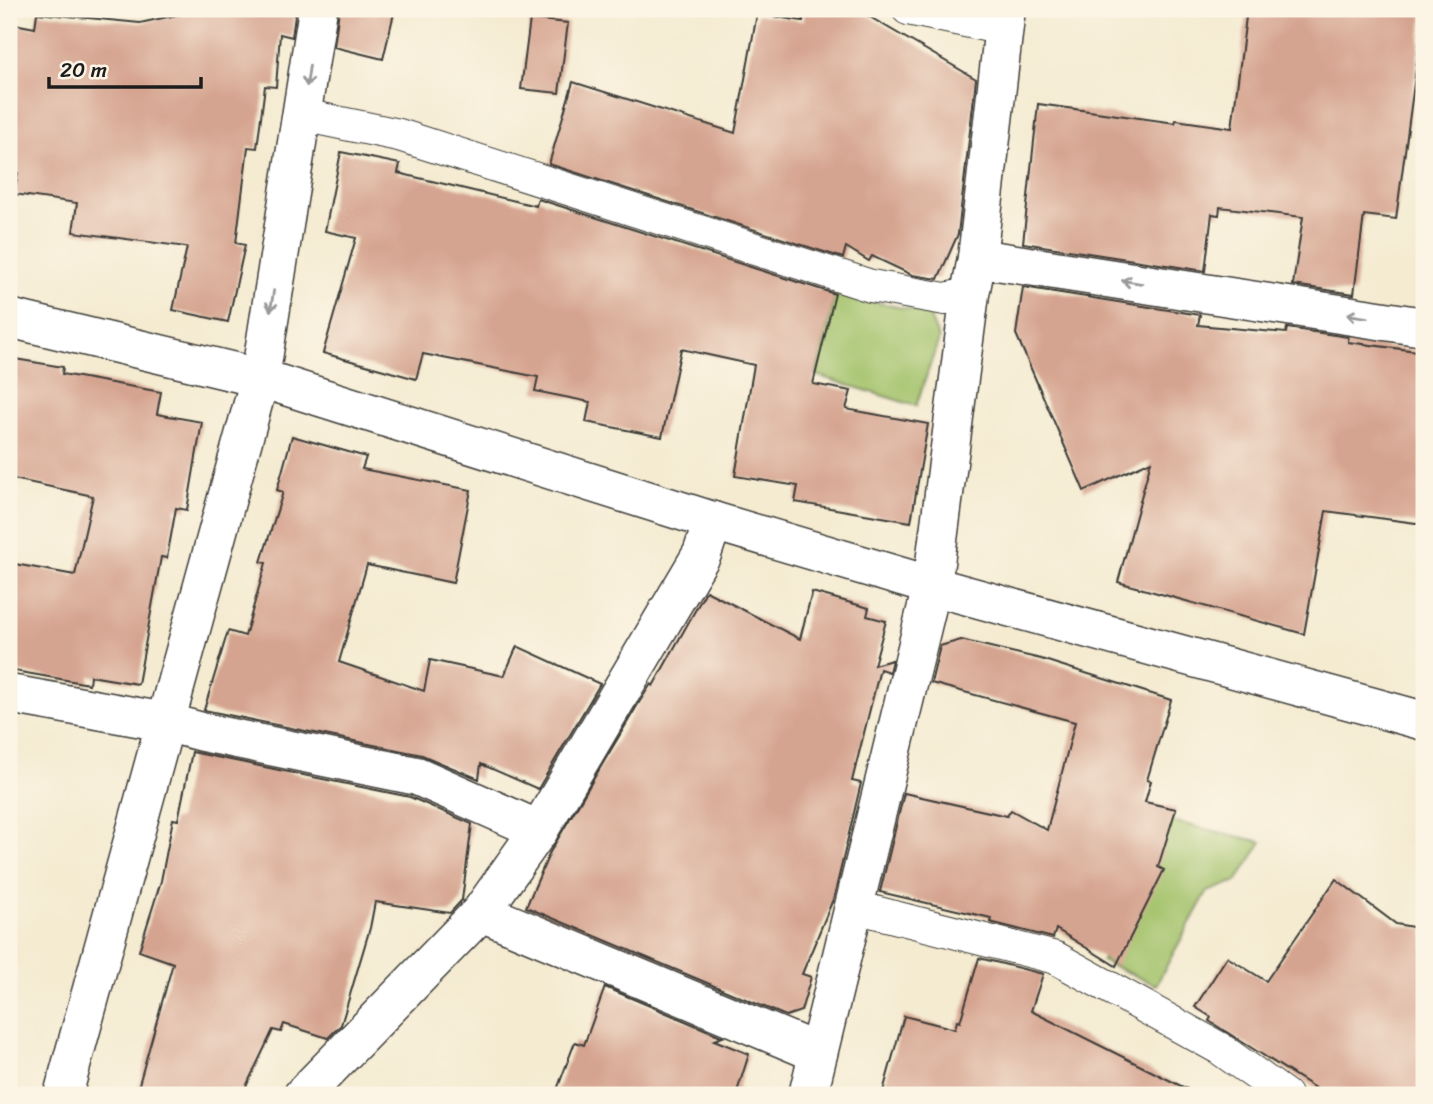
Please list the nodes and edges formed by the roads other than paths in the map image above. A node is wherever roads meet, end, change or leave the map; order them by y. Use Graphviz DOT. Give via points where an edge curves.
graph roads {
  1 [pos="318,9"];
  2 [pos="908,9"];
  3 [pos="1005,19"];
  4 [pos="302,115"];
  5 [pos="973,276"];
  6 [pos="9,318"];
  7 [pos="1424,327"];
  8 [pos="260,378"];
  9 [pos="713,521"];
  10 [pos="932,586"];
  11 [pos="9,694"];
  12 [pos="1424,721"];
  13 [pos="165,722"];
  14 [pos="539,830"];
  15 [pos="855,906"];
  16 [pos="481,912"];
  17 [pos="818,1054"];
  18 [pos="63,1095"];
  19 [pos="303,1095"];
  20 [pos="808,1095"];
  21 [pos="1284,1095"];
  1 -- 4 [label="street, one-way"];
  2 -- 3 [label="lane"];
  3 -- 5 [label="street"];
  4 -- 5 [label="lane" via="398,135 871,286 945,299"];
  4 -- 8 [label="street, one-way"];
  7 -- 5 [label="street, one-way"];
  5 -- 10 [label="street"];
  6 -- 8 [label="street"];
  8 -- 9 [label="street"];
  8 -- 13 [label="street"];
  9 -- 10 [label="street"];
  9 -- 14 [label="street" via="702,554"];
  10 -- 12 [label="street"];
  10 -- 15 [label="street"];
  11 -- 13 [label="street"];
  13 -- 14 [label="street" via="416,776"];
  13 -- 18 [label="street"];
  14 -- 16 [label="street"];
  15 -- 17 [label="street"];
  15 -- 21 [label="lane" via="1056,958 1219,1048"];
  16 -- 17 [label="street"];
  16 -- 19 [label="street"];
  17 -- 20 [label="street"];
}
